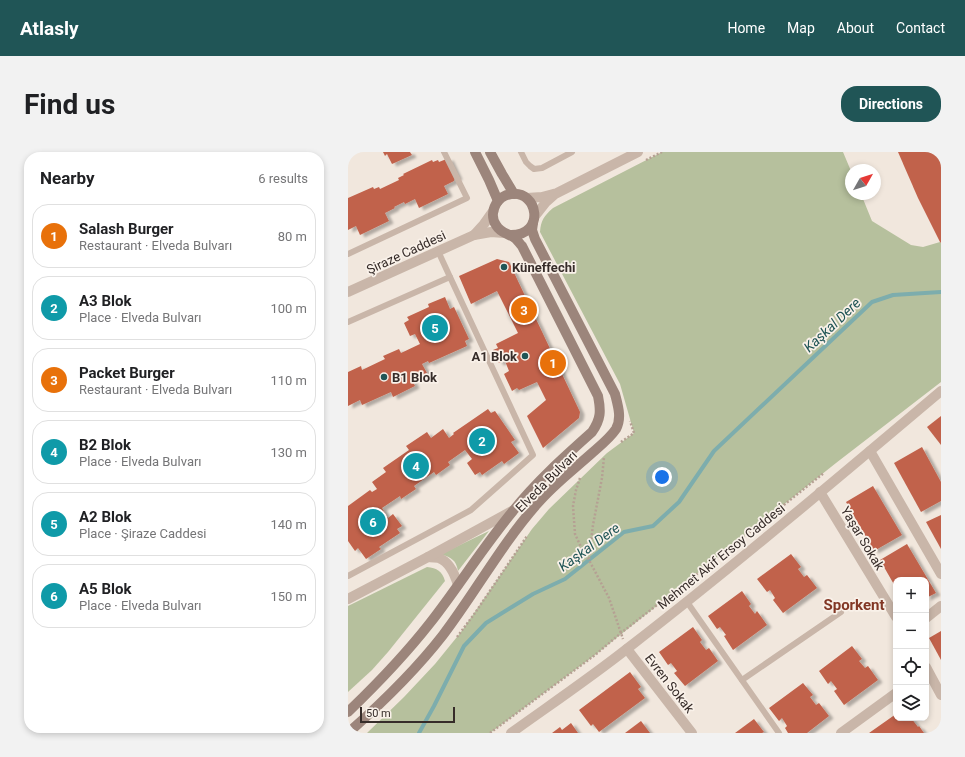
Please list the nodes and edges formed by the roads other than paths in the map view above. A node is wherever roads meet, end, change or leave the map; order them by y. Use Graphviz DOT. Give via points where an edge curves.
graph roads {
  1 [pos="444,152"];
  2 [pos="475,152"];
  3 [pos="490,152"];
  4 [pos="521,152"];
  5 [pos="572,152"];
  6 [pos="638,152"];
  7 [pos="557,193"];
  8 [pos="514,194"];
  9 [pos="526,198"];
  10 [pos="496,206"];
  11 [pos="534,220"];
  12 [pos="508,234"];
  13 [pos="474,235"];
  14 [pos="438,251"];
  15 [pos="348,254"];
  16 [pos="450,277"];
  17 [pos="348,292"];
  18 [pos="348,322"];
  19 [pos="941,391"];
  20 [pos="870,451"];
  21 [pos="820,492"];
  22 [pos="512,511"];
  23 [pos="428,558"];
  24 [pos="941,574"];
  25 [pos="348,576"];
  26 [pos="458,585"];
  27 [pos="348,599"];
  28 [pos="687,602"];
  29 [pos="941,606"];
  30 [pos="841,612"];
  31 [pos="894,613"];
  32 [pos="929,616"];
  33 [pos="627,649"];
  34 [pos="929,673"];
  35 [pos="742,680"];
  36 [pos="893,695"];
  37 [pos="941,695"];
  38 [pos="348,712"];
  39 [pos="348,733"];
  40 [pos="511,733"];
  41 [pos="692,733"];
  42 [pos="780,733"];
  43 [pos="840,733"];
  1 -- 15 [label="lane" via="467,198"];
  2 -- 10 [label="main road" via="489,180"];
  3 -- 8 [label="main road"];
  4 -- 5 [label="lane" via="526,162 534,169 542,168"];
  6 -- 7 [label="street"];
  7 -- 9 [label="street"];
  7 -- 11 [label="street" via="546,202"];
  8 -- 9 [label="main road"];
  8 -- 10 [label="main road" via="501,198"];
  9 -- 11 [label="main road" via="534,210"];
  10 -- 12 [label="main road" via="493,217 495,223"];
  10 -- 13 [label="street"];
  11 -- 12 [label="main road" via="524,233"];
  11 -- 39 [label="main road, Elveda Bulvarı" via="532,230 535,239 615,394 619,420 608,439 537,504 512,535 443,636 372,713"];
  12 -- 13 [label="street" via="491,232"];
  12 -- 22 [label="main road, Elveda Bulvarı" via="517,239 522,246 598,396 600,408 600,418 592,432 547,473"];
  13 -- 14 [label="street, Şiraze Caddesi"];
  14 -- 16 [label="lane"];
  14 -- 17 [label="street, Şiraze Caddesi"];
  16 -- 18 [label="lane"];
  16 -- 25 [label="lane" via="533,456 471,510"];
  19 -- 20 [label="street, Mehmet Akif Ersoy Caddesi"];
  20 -- 21 [label="street, Mehmet Akif Ersoy Caddesi"];
  20 -- 24 [label="street"];
  21 -- 28 [label="street, Mehmet Akif Ersoy Caddesi"];
  21 -- 31 [label="street, Yaşar Sokak"];
  22 -- 23 [label="street"];
  22 -- 26 [label="main road, Elveda Bulvarı"];
  23 -- 26 [label="street" via="438,558 445,562 451,568"];
  23 -- 27 [label="street"];
  26 -- 38 [label="main road, Elveda Bulvarı" via="407,652"];
  28 -- 33 [label="street, Mehmet Akif Ersoy Caddesi"];
  28 -- 35 [label="lane"];
  29 -- 32 [label="street"];
  30 -- 35 [label="lane"];
  33 -- 40 [label="street, Mehmet Akif Ersoy Caddesi"];
  33 -- 41 [label="street, Evren Sokak"];
  34 -- 37 [label="street"];
  35 -- 42 [label="lane"];
  36 -- 43 [label="street"];
}
